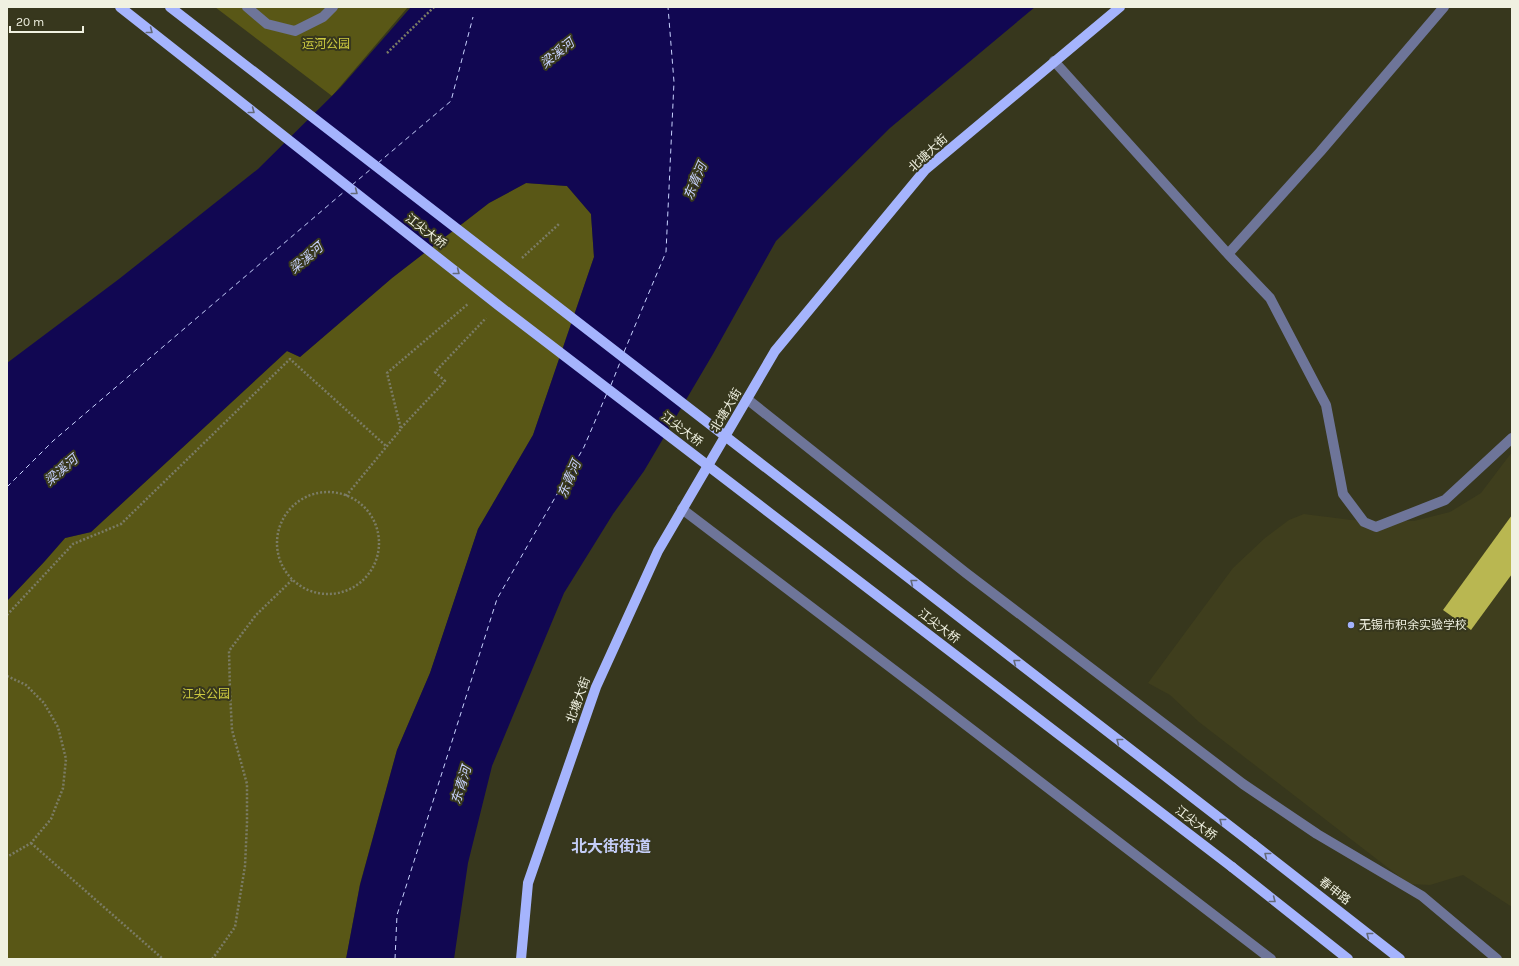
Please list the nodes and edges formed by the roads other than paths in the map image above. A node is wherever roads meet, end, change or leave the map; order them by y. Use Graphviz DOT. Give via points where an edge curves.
graph roads {
  1 [pos="120,7"];
  2 [pos="170,7"];
  3 [pos="247,7"];
  4 [pos="332,7"];
  5 [pos="1120,7"];
  6 [pos="1444,7"];
  7 [pos="1054,61"];
  8 [pos="1228,254"];
  9 [pos="747,399"];
  10 [pos="1512,438"];
  11 [pos="682,509"];
  12 [pos="1253,844"];
  13 [pos="521,959"];
  14 [pos="1271,959"];
  15 [pos="1348,959"];
  16 [pos="1400,959"];
  17 [pos="1497,959"];
  1 -- 15 [label="main road, 江尖大桥, one-way, bridge" via="498,305 1232,867"];
  12 -- 2 [label="main road, 江尖大桥, one-way, bridge"];
  3 -- 4 [label="street" via="266,24 295,31 323,18"];
  5 -- 7 [label="main road, 北塘大街"];
  6 -- 8 [label="street" via="1320,152"];
  7 -- 8 [label="street"];
  7 -- 9 [label="main road, 北塘大街" via="925,170 775,351"];
  8 -- 10 [label="street" via="1270,298 1326,405 1344,494 1364,522 1376,527 1445,500"];
  9 -- 11 [label="main road, 北塘大街"];
  9 -- 17 [label="street" via="966,573 1243,784 1317,834 1422,896"];
  11 -- 13 [label="main road, 北塘大街" via="658,551 596,687 528,882"];
  11 -- 14 [label="street"];
  16 -- 12 [label="main road, 春申路, one-way"];
}
